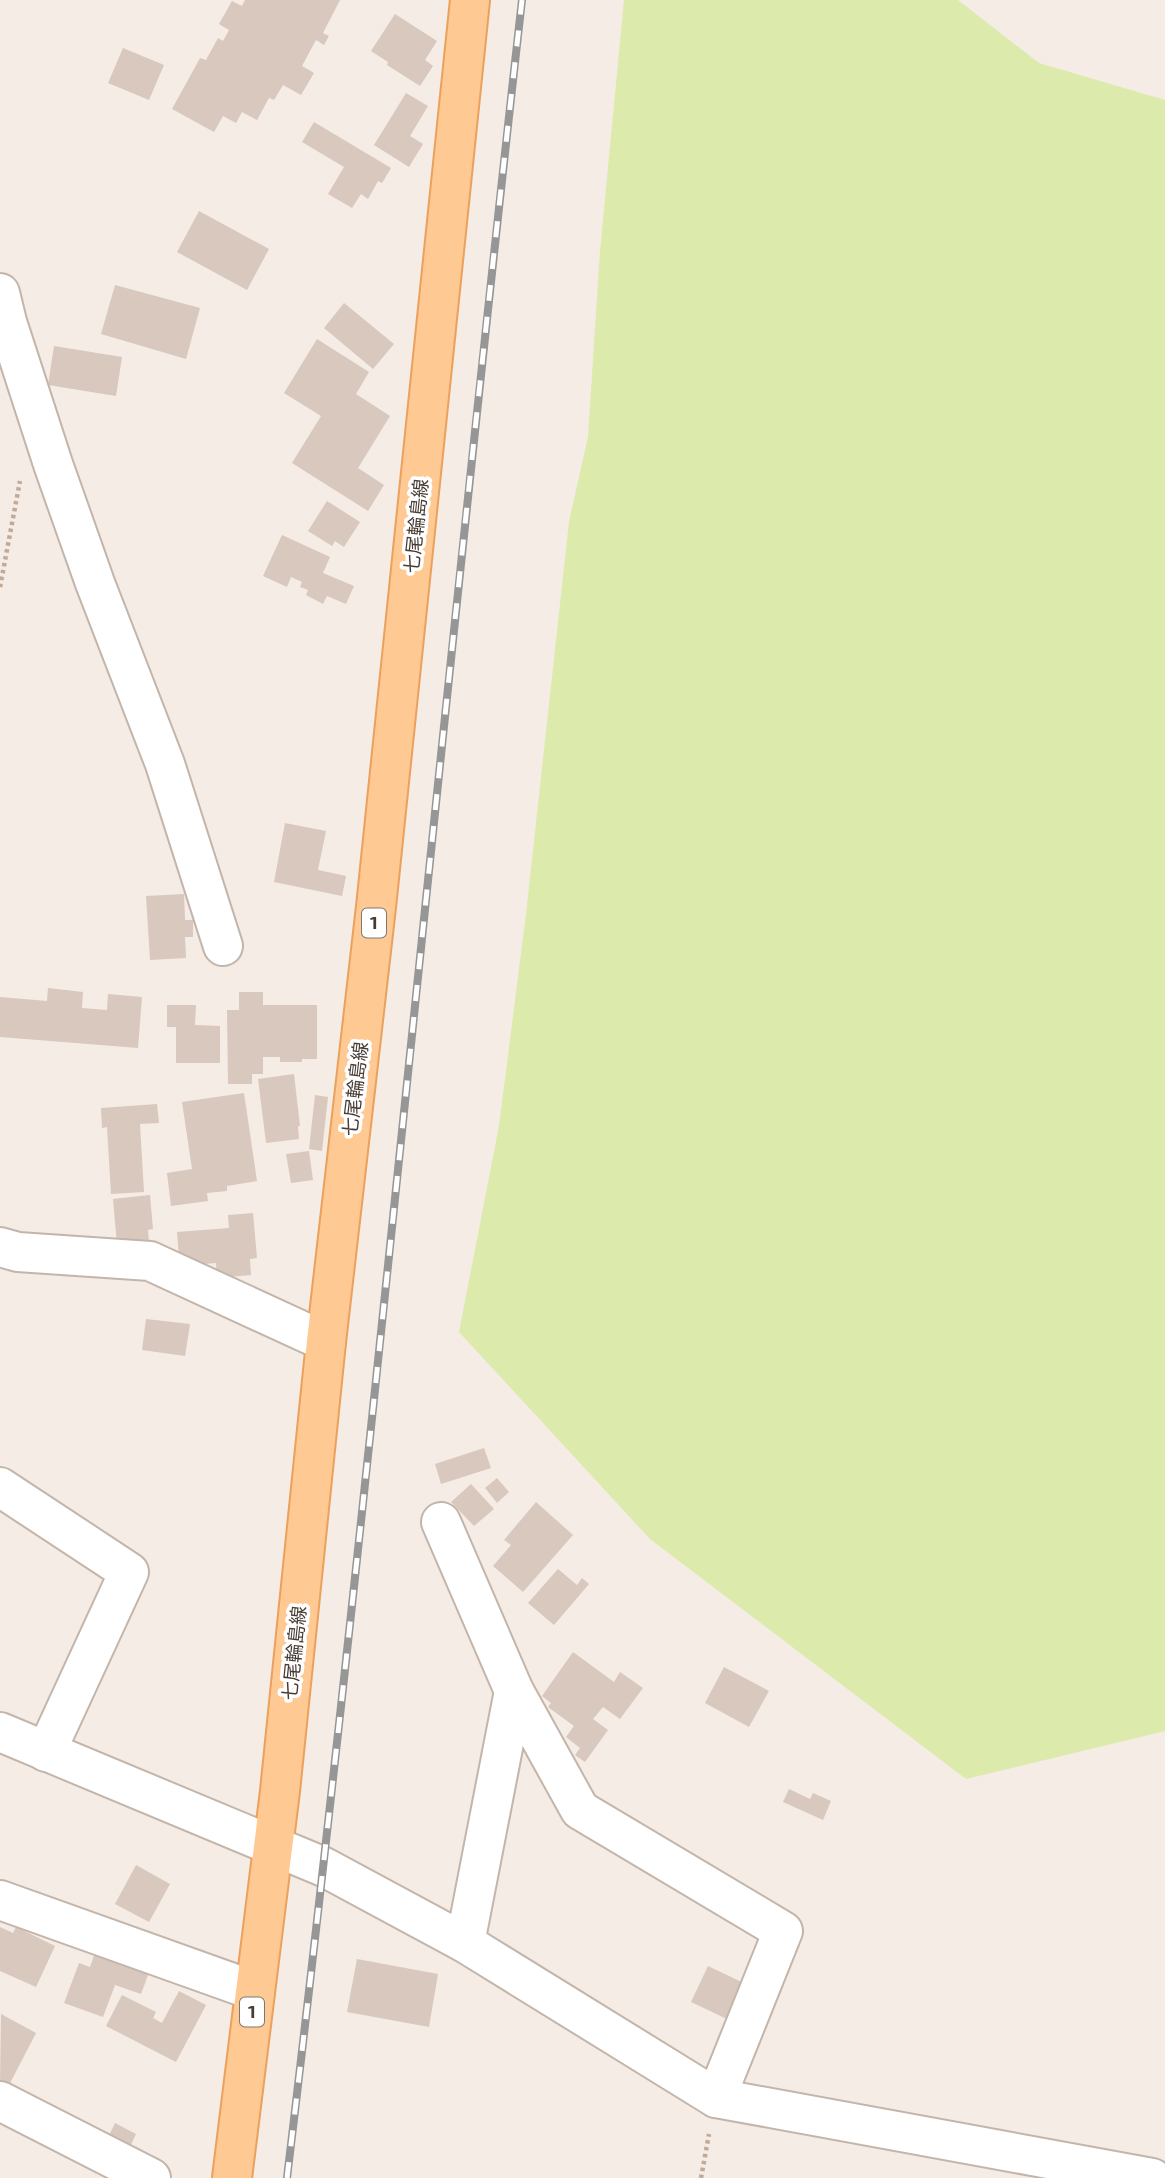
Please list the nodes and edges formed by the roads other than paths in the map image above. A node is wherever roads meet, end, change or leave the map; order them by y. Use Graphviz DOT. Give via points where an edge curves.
graph roads {
  1 [pos="470,0"];
  2 [pos="0,293"];
  3 [pos="223,946"];
  4 [pos="0,1247"];
  5 [pos="326,1342"];
  6 [pos="0,1487"];
  7 [pos="441,1522"];
  8 [pos="514,1691"];
  9 [pos="0,1732"];
  10 [pos="46,1752"];
  11 [pos="273,1846"];
  12 [pos="0,1900"];
  13 [pos="465,1944"];
  14 [pos="255,1991"];
  15 [pos="716,2098"];
  16 [pos="0,2101"];
  17 [pos="151,2178"];
  18 [pos="232,2178"];
  19 [pos="1152,2178"];
  1 -- 5 [label="main road, 七尾輪島線 / 1"];
  2 -- 3 [label="street" via="53,464 165,764"];
  4 -- 5 [label="street" via="150,1261"];
  5 -- 11 [label="main road, 七尾輪島線 / 1"];
  6 -- 10 [label="street" via="129,1572"];
  7 -- 8 [label="street"];
  8 -- 13 [label="street"];
  8 -- 15 [label="street" via="580,1810 783,1931"];
  9 -- 10 [label="street"];
  10 -- 11 [label="street"];
  11 -- 13 [label="street" via="324,1867"];
  11 -- 14 [label="main road, 七尾輪島線 / 1"];
  12 -- 14 [label="street"];
  13 -- 15 [label="street"];
  14 -- 18 [label="main road, 七尾輪島線 / 1"];
  15 -- 19 [label="street"];
  16 -- 17 [label="street"];
}
